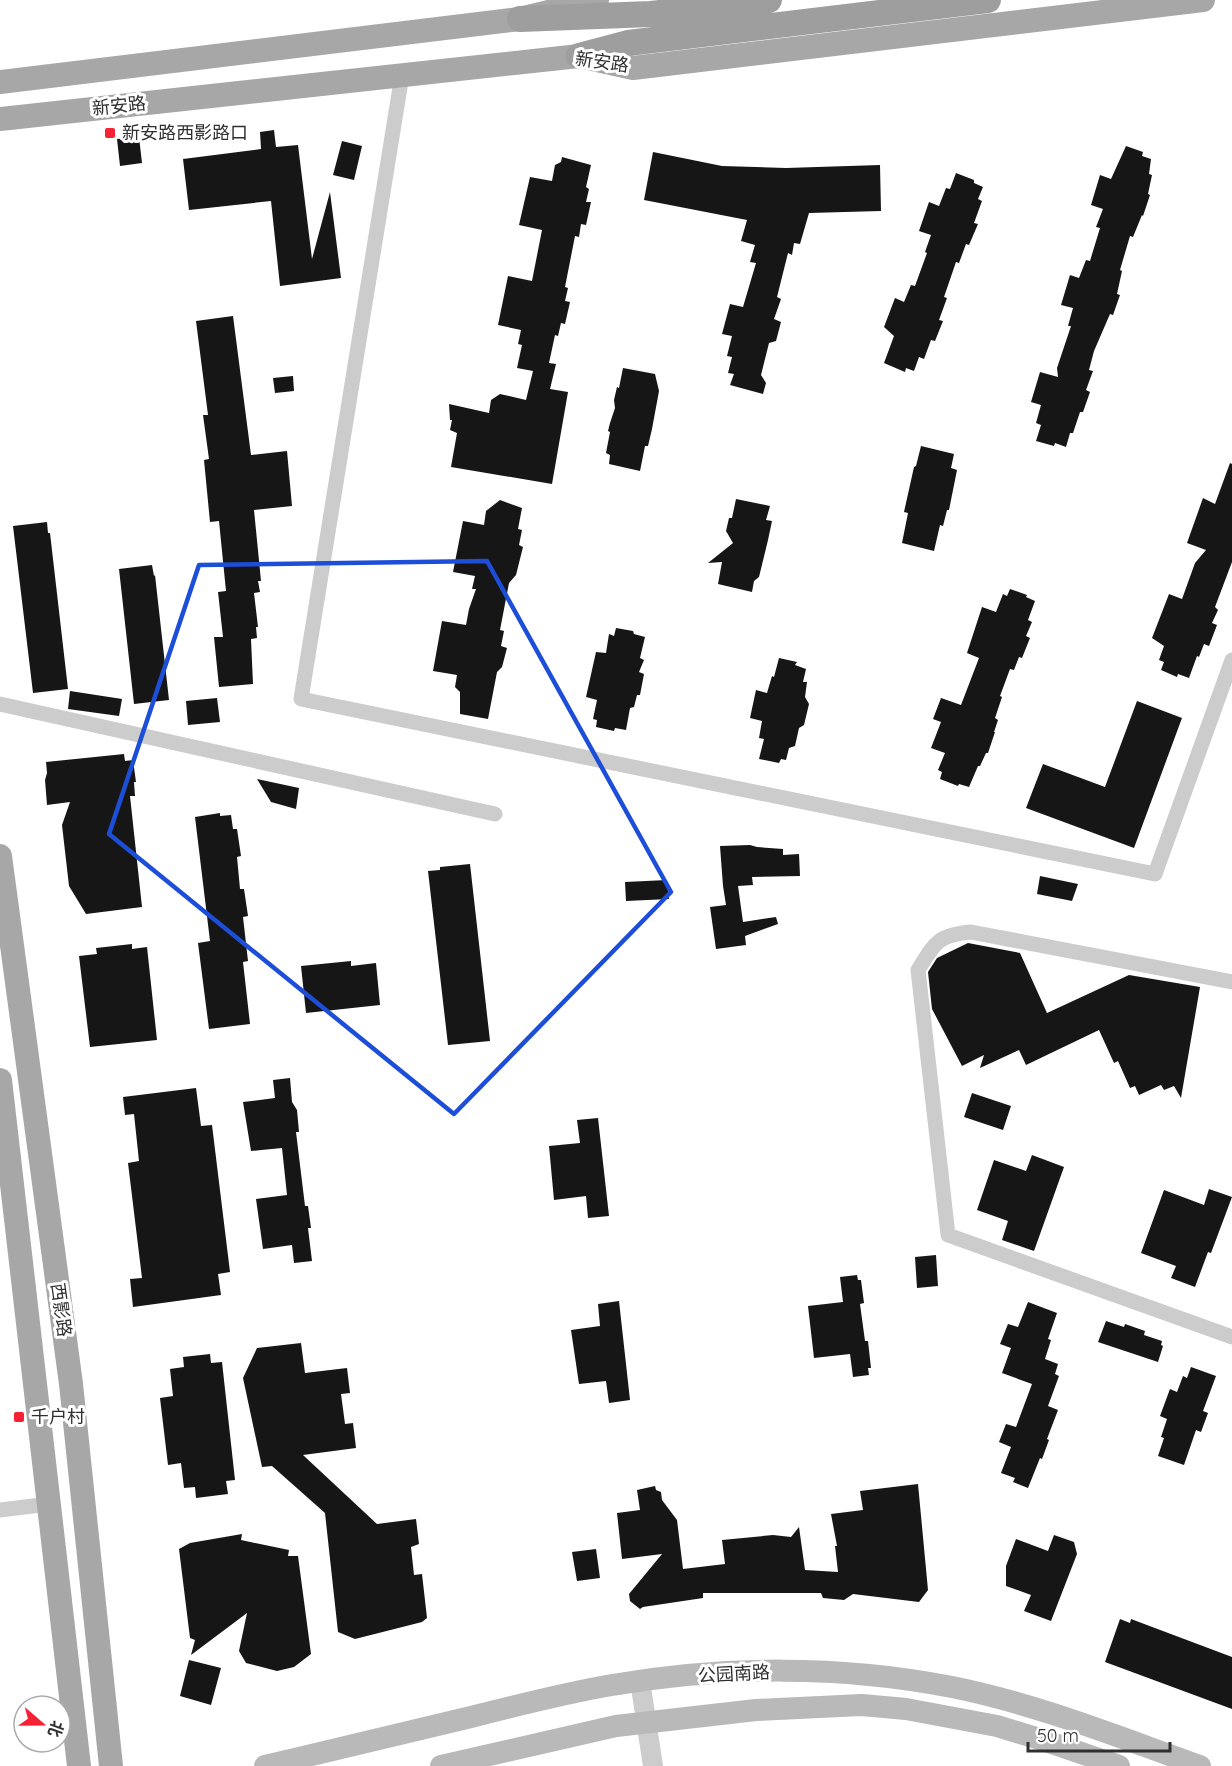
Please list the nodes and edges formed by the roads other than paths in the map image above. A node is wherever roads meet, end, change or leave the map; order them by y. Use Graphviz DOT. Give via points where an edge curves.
graph roads {
  1 [pos="597,0"];
  2 [pos="769,0"];
  3 [pos="988,0"];
  4 [pos="1203,0"];
  5 [pos="520,19"];
  6 [pos="579,56"];
  7 [pos="402,75"];
  8 [pos="0,82"];
  9 [pos="0,119"];
  10 [pos="1232,660"];
  11 [pos="0,704"];
  12 [pos="495,814"];
  13 [pos="0,856"];
  14 [pos="1232,982"];
  15 [pos="0,1080"];
  16 [pos="6,1186"];
  17 [pos="1232,1337"];
  18 [pos="49,1504"];
  19 [pos="0,1510"];
  20 [pos="640,1681"];
  21 [pos="646,1722"];
  22 [pos="79,1766"];
  23 [pos="111,1766"];
  24 [pos="266,1766"];
  25 [pos="441,1766"];
  26 [pos="653,1766"];
  27 [pos="1119,1766"];
  28 [pos="1200,1766"];
  1 -- 5 [label="main road"];
  2 -- 5 [label="highway" via="651,14"];
  3 -- 6 [label="highway" via="627,43"];
  4 -- 6 [label="main road, 新安路" via="633,68"];
  5 -- 8 [label="main road"];
  6 -- 7 [label="main road, 新安路"];
  7 -- 9 [label="main road, 新安路"];
  7 -- 10 [label="street" via="301,699 1155,874"];
  11 -- 12 [label="street"];
  13 -- 23 [label="main road, 西影路" via="69,1373"];
  14 -- 17 [label="street" via="971,932 948,934 918,970 948,1235"];
  15 -- 16 [label="main road, 西影路"];
  16 -- 18 [label="main road, 西影路"];
  18 -- 19 [label="street"];
  18 -- 22 [label="main road, 西影路"];
  20 -- 21 [label="street"];
  20 -- 24 [label="main road, 公园南路" via="574,1692"];
  20 -- 28 [label="main road, 公园南路" via="795,1672 940,1685 1073,1720"];
  21 -- 25 [label="main road, 公园南路"];
  21 -- 26 [label="street"];
  21 -- 27 [label="main road, 公园南路" via="756,1710 862,1705 906,1708 998,1726"];
}
